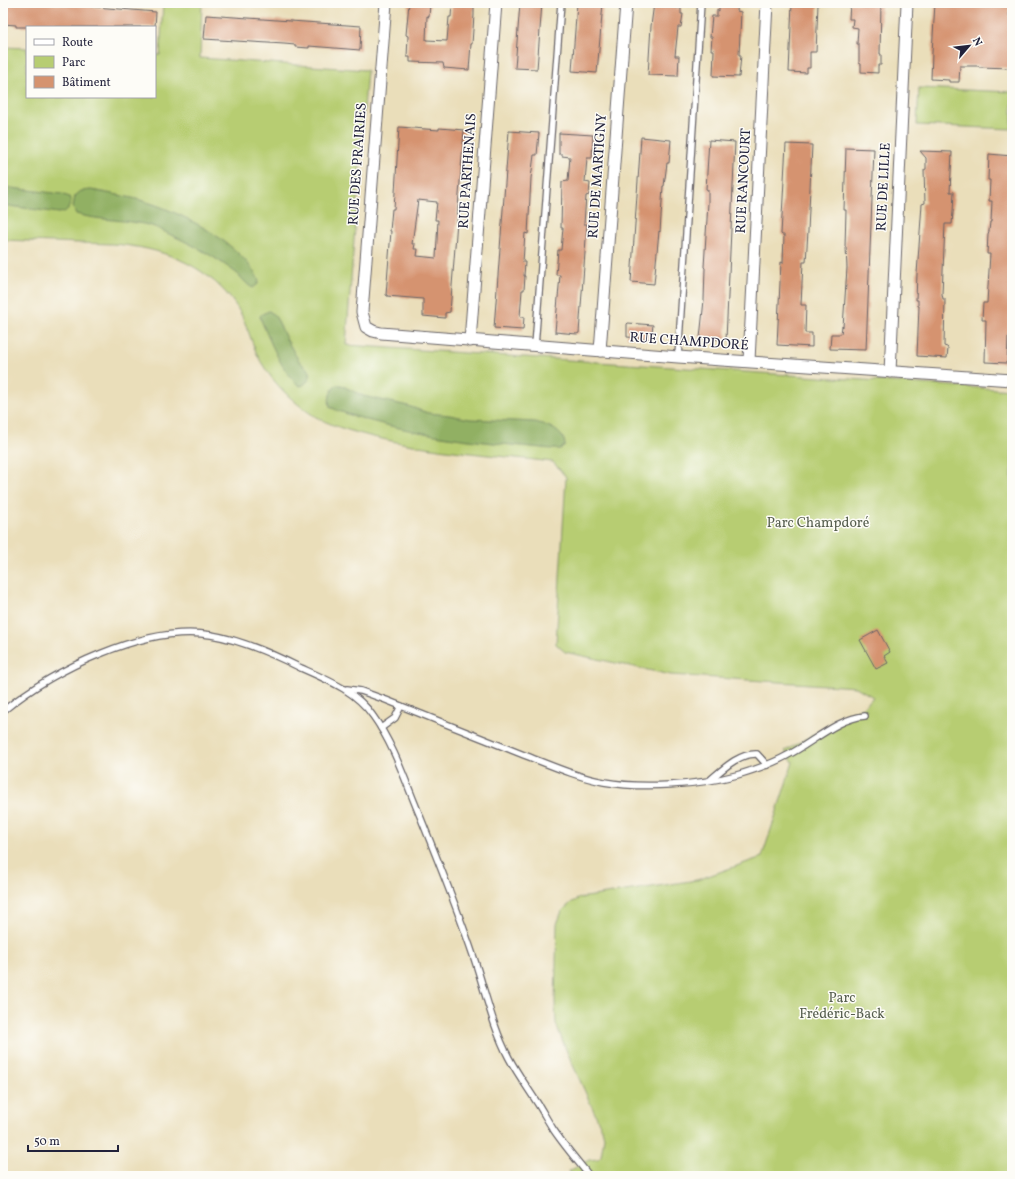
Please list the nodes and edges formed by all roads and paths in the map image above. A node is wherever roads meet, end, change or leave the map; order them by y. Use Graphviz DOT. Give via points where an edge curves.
graph roads {
  1 [pos="386,3"];
  2 [pos="496,3"];
  3 [pos="561,3"];
  4 [pos="626,3"];
  5 [pos="701,3"];
  6 [pos="767,3"];
  7 [pos="907,3"];
  8 [pos="366,327"];
  9 [pos="470,341"];
  10 [pos="535,346"];
  11 [pos="600,351"];
  12 [pos="678,357"];
  13 [pos="749,361"];
  14 [pos="890,372"];
  15 [pos="1012,380"];
  16 [pos="344,688"];
  17 [pos="401,706"];
  18 [pos="3,711"];
  19 [pos="865,716"];
  20 [pos="381,728"];
  21 [pos="767,765"];
  22 [pos="709,780"];
  23 [pos="587,1172"];
  1 -- 8 [label="street, RUE DES PRAIRIES" via="362,312"];
  2 -- 9 [label="street, RUE PARTHENAIS"];
  3 -- 10 [label="lane"];
  4 -- 11 [label="street, RUE DE MARTIGNY"];
  5 -- 12 [label="lane"];
  6 -- 13 [label="street, RUE RANCOURT"];
  7 -- 14 [label="street, RUE DE LILLE"];
  8 -- 9 [label="street, RUE CHAMPDORÉ" via="373,331"];
  9 -- 10 [label="street, RUE CHAMPDORÉ"];
  10 -- 11 [label="street, RUE CHAMPDORÉ"];
  11 -- 12 [label="street, RUE CHAMPDORÉ"];
  12 -- 13 [label="street, RUE CHAMPDORÉ"];
  13 -- 14 [label="street, RUE CHAMPDORÉ"];
  14 -- 15 [label="street, RUE CHAMPDORÉ"];
  16 -- 17 [label="lane"];
  16 -- 18 [label="lane" via="260,649 210,635 180,634 131,643 86,660 65,670"];
  16 -- 20 [label="lane" via="367,708"];
  17 -- 20 [label="lane" via="395,718"];
  17 -- 22 [label="lane" via="551,766 603,782 645,785"];
  19 -- 21 [label="lane" via="852,718"];
  20 -- 23 [label="lane" via="395,756 455,905 509,1058 552,1127"];
  21 -- 22 [label="lane" via="737,775"];
  21 -- 22 [label="lane" via="757,754 747,755 734,761"];
}
